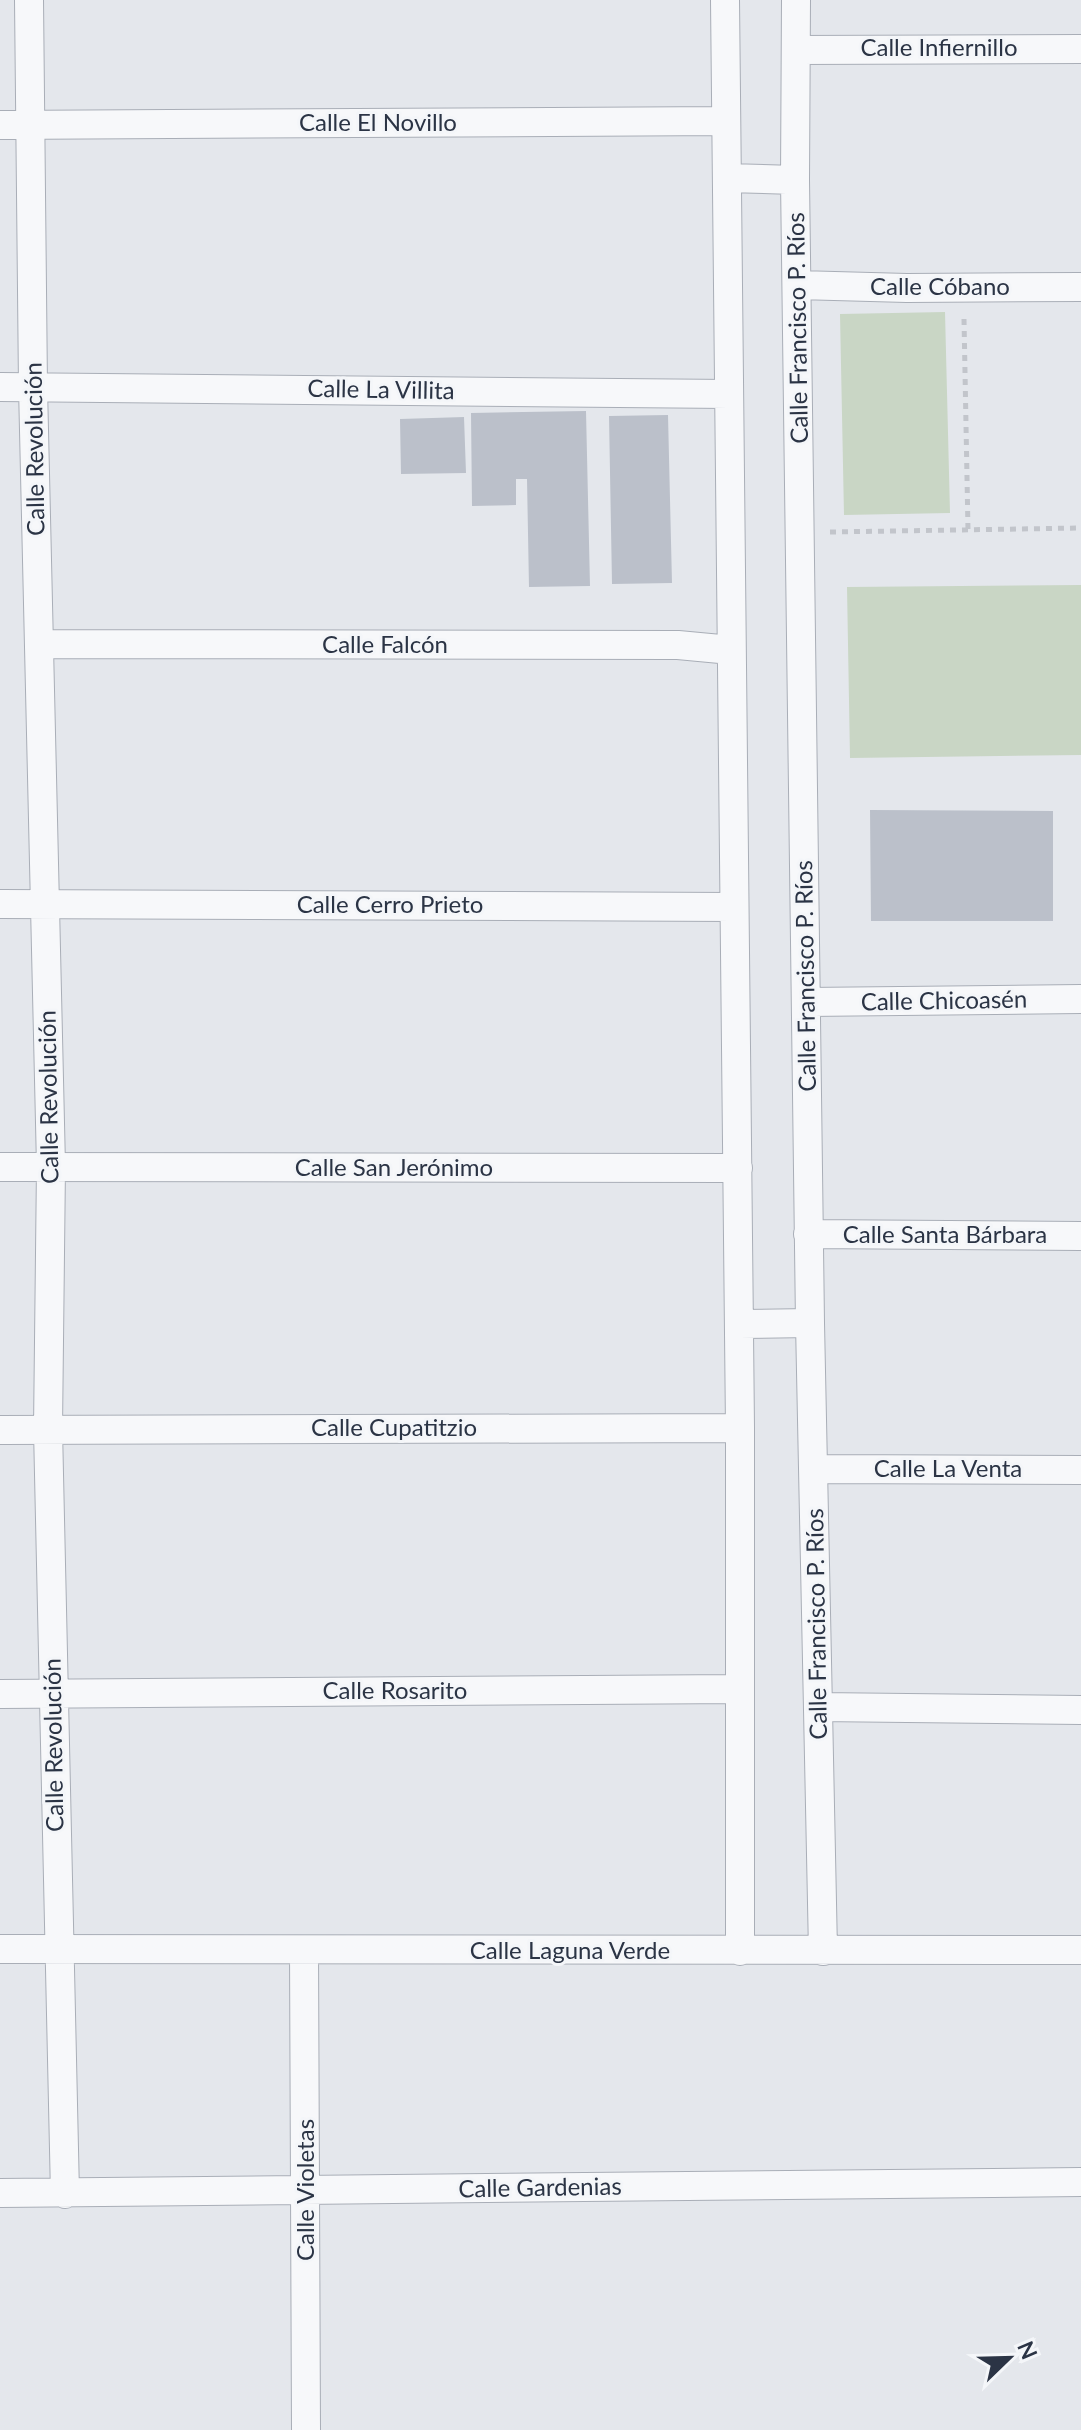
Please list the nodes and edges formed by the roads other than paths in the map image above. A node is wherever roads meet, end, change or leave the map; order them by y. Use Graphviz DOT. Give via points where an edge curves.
graph roads {
  1 [pos="29,0"];
  2 [pos="725,0"];
  3 [pos="796,0"];
  4 [pos="1081,49"];
  5 [pos="797,50"];
  6 [pos="726,121"];
  7 [pos="0,125"];
  8 [pos="30,125"];
  9 [pos="727,178"];
  10 [pos="795,180"];
  11 [pos="798,285"];
  12 [pos="1081,287"];
  13 [pos="0,387"];
  14 [pos="33,387"];
  15 [pos="729,394"];
  16 [pos="40,644"];
  17 [pos="731,650"];
  18 [pos="45,903"];
  19 [pos="0,904"];
  20 [pos="734,907"];
  21 [pos="1081,999"];
  22 [pos="807,1002"];
  23 [pos="51,1166"];
  24 [pos="0,1167"];
  25 [pos="738,1168"];
  26 [pos="808,1234"];
  27 [pos="1081,1236"];
  28 [pos="810,1323"];
  29 [pos="739,1324"];
  30 [pos="740,1428"];
  31 [pos="48,1429"];
  32 [pos="0,1430"];
  33 [pos="814,1469"];
  34 [pos="1081,1470"];
  35 [pos="738,1689"];
  36 [pos="0,1694"];
  37 [pos="52,1694"];
  38 [pos="819,1707"];
  39 [pos="1081,1710"];
  40 [pos="0,1949"];
  41 [pos="59,1949"];
  42 [pos="304,1950"];
  43 [pos="1081,1950"];
  44 [pos="740,1951"];
  45 [pos="823,1951"];
  46 [pos="1081,2182"];
  47 [pos="307,2191"];
  48 [pos="0,2193"];
  49 [pos="65,2194"];
  50 [pos="306,2430"];
  1 -- 8 [label="street, Calle Revolución"];
  2 -- 6 [label="street"];
  3 -- 5 [label="street, Calle Francisco P. Ríos"];
  4 -- 5 [label="street, Calle Infiernillo"];
  5 -- 10 [label="street, Calle Francisco P. Ríos"];
  6 -- 8 [label="street, Calle El Novillo"];
  6 -- 9 [label="street"];
  7 -- 8 [label="street, Calle El Novillo"];
  8 -- 14 [label="street, Calle Revolución"];
  9 -- 10 [label="street"];
  9 -- 15 [label="street"];
  10 -- 11 [label="street, Calle Francisco P. Ríos"];
  11 -- 12 [label="street, Calle Cóbano"];
  11 -- 22 [label="street, Calle Francisco P. Ríos"];
  13 -- 14 [label="street, Calle La Villita"];
  14 -- 15 [label="street, Calle La Villita"];
  14 -- 16 [label="street, Calle Revolución"];
  15 -- 17 [label="street"];
  16 -- 17 [label="street, Calle Falcón" via="678,645"];
  16 -- 18 [label="street, Calle Revolución"];
  17 -- 20 [label="street"];
  18 -- 19 [label="street, Calle Cerro Prieto"];
  18 -- 20 [label="street, Calle Cerro Prieto"];
  18 -- 23 [label="street, Calle Revolución"];
  20 -- 25 [label="street"];
  21 -- 22 [label="street, Calle Chicoasén"];
  22 -- 26 [label="street, Calle Francisco P. Ríos"];
  23 -- 24 [label="street, Calle San Jerónimo"];
  23 -- 25 [label="street, Calle San Jerónimo"];
  23 -- 31 [label="street, Calle Revolución"];
  25 -- 29 [label="street"];
  26 -- 27 [label="street, Calle Santa Bárbara"];
  26 -- 28 [label="street, Calle Francisco P. Ríos"];
  28 -- 29 [label="street"];
  28 -- 33 [label="street, Calle Francisco P. Ríos"];
  29 -- 30 [label="street"];
  30 -- 31 [label="street, Calle Cupatitzio"];
  30 -- 35 [label="street"];
  31 -- 32 [label="street, Calle Cupatitzio"];
  31 -- 37 [label="street, Calle Revolución"];
  33 -- 34 [label="street, Calle La Venta"];
  33 -- 38 [label="street, Calle Francisco P. Ríos"];
  35 -- 37 [label="street, Calle Rosarito"];
  35 -- 44 [label="street"];
  36 -- 37 [label="street, Calle Rosarito"];
  37 -- 41 [label="street, Calle Revolución"];
  38 -- 39 [label="street"];
  38 -- 45 [label="street, Calle Francisco P. Ríos"];
  40 -- 41 [label="street, Calle Laguna Verde"];
  41 -- 42 [label="street, Calle Laguna Verde"];
  41 -- 49 [label="street, Calle Revolución"];
  42 -- 44 [label="street, Calle Laguna Verde"];
  42 -- 47 [label="street, Calle Violetas"];
  43 -- 45 [label="street, Calle Laguna Verde"];
  44 -- 45 [label="street, Calle Laguna Verde"];
  46 -- 47 [label="street, Calle Gardenias"];
  47 -- 49 [label="street, Calle Gardenias"];
  47 -- 50 [label="street, Calle Violetas"];
  48 -- 49 [label="street, Calle Gardenias"];
}
